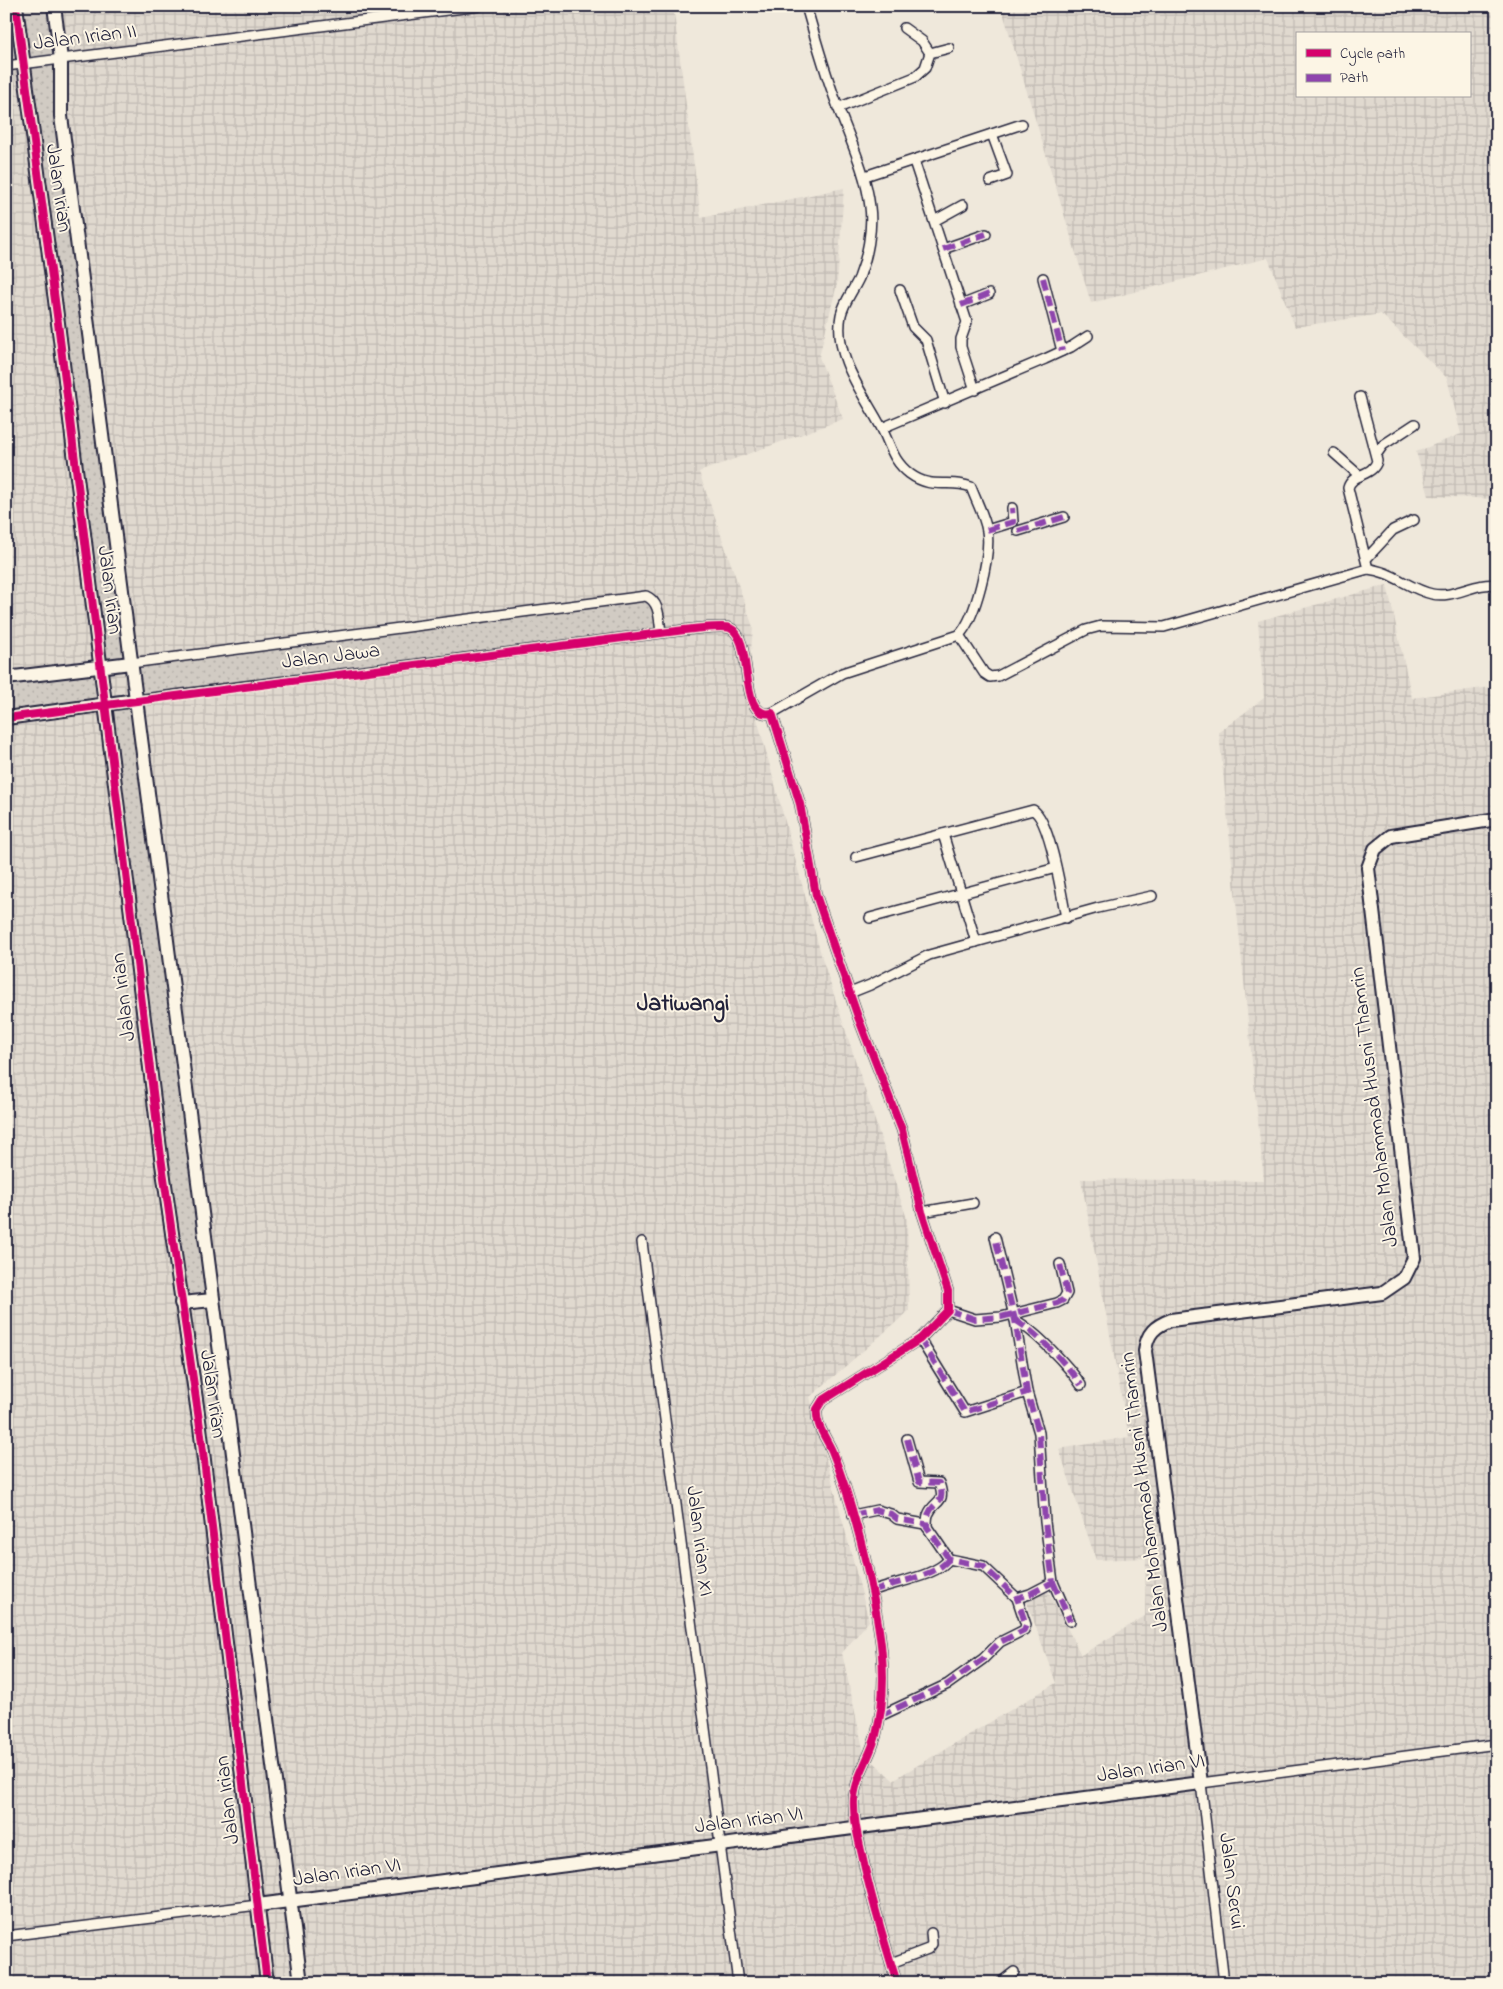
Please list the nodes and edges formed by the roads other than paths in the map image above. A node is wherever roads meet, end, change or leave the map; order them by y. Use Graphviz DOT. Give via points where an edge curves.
graph roads {
  1 [pos="16,6"];
  2 [pos="54,6"];
  3 [pos="479,6"];
  4 [pos="806,6"];
  5 [pos="904,28"];
  6 [pos="949,48"];
  7 [pos="930,53"];
  8 [pos="60,59"];
  9 [pos="24,64"];
  10 [pos="6,66"];
  11 [pos="838,108"];
  12 [pos="1022,124"];
  13 [pos="992,134"];
  14 [pos="914,161"];
  15 [pos="865,176"];
  16 [pos="990,181"];
  17 [pos="964,205"];
  18 [pos="934,221"];
  19 [pos="986,234"];
  20 [pos="943,249"];
  21 [pos="1043,278"];
  22 [pos="900,290"];
  23 [pos="989,294"];
  24 [pos="961,305"];
  25 [pos="1088,336"];
  26 [pos="1062,351"];
  27 [pos="975,390"];
  28 [pos="1360,397"];
  29 [pos="945,403"];
  30 [pos="1415,424"];
  31 [pos="882,428"];
  32 [pos="1334,453"];
  33 [pos="1376,455"];
  34 [pos="1360,476"];
  35 [pos="1012,508"];
  36 [pos="1064,517"];
  37 [pos="1414,520"];
  38 [pos="987,530"];
  39 [pos="1017,531"];
  40 [pos="1366,559"];
  41 [pos="1368,569"];
  42 [pos="1497,586"];
  43 [pos="661,633"];
  44 [pos="958,635"];
  45 [pos="132,663"];
  46 [pos="101,667"];
  47 [pos="6,678"];
  48 [pos="136,700"];
  49 [pos="106,705"];
  50 [pos="772,713"];
  51 [pos="6,718"];
  52 [pos="1497,819"];
  53 [pos="943,834"];
  54 [pos="856,857"];
  55 [pos="1056,868"];
  56 [pos="961,893"];
  57 [pos="1152,896"];
  58 [pos="870,918"];
  59 [pos="1066,918"];
  60 [pos="976,942"];
  61 [pos="850,993"];
  62 [pos="973,1203"];
  63 [pos="922,1212"];
  64 [pos="995,1237"];
  65 [pos="642,1242"];
  66 [pos="1060,1264"];
  67 [pos="213,1300"];
  68 [pos="181,1303"];
  69 [pos="948,1310"];
  70 [pos="1014,1317"];
  71 [pos="920,1339"];
  72 [pos="1081,1385"];
  73 [pos="1027,1392"];
  74 [pos="907,1439"];
  75 [pos="853,1515"];
  76 [pos="927,1527"];
  77 [pos="948,1559"];
  78 [pos="1053,1582"];
  79 [pos="872,1591"];
  80 [pos="1017,1598"];
  81 [pos="1070,1621"];
  82 [pos="880,1716"];
  83 [pos="1497,1744"];
  84 [pos="1201,1783"];
  85 [pos="856,1828"];
  86 [pos="721,1844"];
  87 [pos="291,1901"];
  88 [pos="258,1905"];
  89 [pos="931,1933"];
  90 [pos="6,1936"];
  91 [pos="891,1964"];
  92 [pos="1014,1972"];
  93 [pos="267,1983"];
  94 [pos="301,1983"];
  95 [pos="738,1983"];
  96 [pos="897,1983"];
  97 [pos="1000,1983"];
  98 [pos="1224,1983"];
  1 -- 9 [label="street, Jalan Irian"];
  2 -- 8 [label="street, Jalan Irian"];
  3 -- 8 [label="street, Jalan Irian II"];
  4 -- 11 [label="street"];
  5 -- 7 [label="street" via="922,41"];
  6 -- 7 [label="street"];
  7 -- 11 [label="street" via="925,68 915,76"];
  8 -- 9 [label="street, Jalan Irian II"];
  8 -- 45 [label="street, Jalan Irian" via="61,116"];
  9 -- 10 [label="street, Jalan Irian II"];
  9 -- 46 [label="street, Jalan Irian"];
  11 -- 15 [label="street"];
  12 -- 13 [label="street"];
  13 -- 14 [label="street"];
  13 -- 16 [label="street" via="1007,175"];
  14 -- 15 [label="street"];
  14 -- 18 [label="street"];
  15 -- 31 [label="street" via="870,226 859,278 842,313 840,339 847,365"];
  17 -- 18 [label="street"];
  18 -- 20 [label="street"];
  19 -- 20 [label="street"];
  20 -- 24 [label="street"];
  21 -- 26 [label="street"];
  22 -- 29 [label="street" via="913,327 926,340"];
  23 -- 24 [label="street"];
  24 -- 27 [label="street" via="967,322 961,347"];
  25 -- 26 [label="street"];
  26 -- 27 [label="street"];
  27 -- 29 [label="street"];
  28 -- 33 [label="street"];
  29 -- 31 [label="street"];
  30 -- 33 [label="street" via="1384,445"];
  31 -- 38 [label="street" via="894,459 911,475 932,485 963,484 971,487"];
  32 -- 34 [label="street"];
  33 -- 34 [label="street" via="1376,467"];
  34 -- 40 [label="street" via="1350,482 1348,488"];
  35 -- 39 [label="street"];
  36 -- 39 [label="street"];
  37 -- 40 [label="street" via="1393,530"];
  38 -- 39 [label="street"];
  38 -- 44 [label="street" via="988,548 973,613"];
  40 -- 41 [label="street"];
  41 -- 42 [label="street" via="1384,572 1432,594"];
  41 -- 44 [label="street" via="1164,627 1100,626 1086,630 998,676 984,674"];
  43 -- 45 [label="street, Jalan Jawa" via="657,606 646,596"];
  43 -- 48 [label="street, Jalan Jawa"];
  43 -- 50 [label="street" via="730,628 741,645 752,702 760,711"];
  44 -- 50 [label="street" via="842,673"];
  45 -- 46 [label="street, Jalan Jawa"];
  45 -- 48 [label="street, Jalan Irian"];
  46 -- 47 [label="street, Jalan Jawa"];
  46 -- 49 [label="street, Jalan Irian"];
  48 -- 49 [label="street, Jalan Jawa"];
  48 -- 67 [label="street, Jalan Irian"];
  49 -- 51 [label="street, Jalan Jawa"];
  49 -- 68 [label="street, Jalan Irian"];
  50 -- 61 [label="street" via="800,804 816,895"];
  52 -- 84 [label="street, Jalan Mohammad Husni Thamrin" via="1391,836 1376,849 1368,868 1414,1258 1404,1278 1382,1293 1172,1320 1150,1332 1146,1342"];
  53 -- 54 [label="street"];
  53 -- 55 [label="street" via="1033,810 1040,815"];
  53 -- 56 [label="street"];
  55 -- 56 [label="street"];
  55 -- 59 [label="street"];
  56 -- 58 [label="street"];
  56 -- 60 [label="street"];
  57 -- 59 [label="street"];
  59 -- 60 [label="street"];
  60 -- 61 [label="street" via="929,955"];
  61 -- 63 [label="street" via="902,1130"];
  62 -- 63 [label="street"];
  63 -- 69 [label="street" via="948,1291"];
  64 -- 70 [label="street"];
  65 -- 86 [label="street, Jalan Irian XI"];
  66 -- 70 [label="street" via="1066,1298"];
  67 -- 68 [label="street"];
  67 -- 87 [label="street, Jalan Irian"];
  68 -- 88 [label="street, Jalan Irian" via="200,1427"];
  69 -- 70 [label="street" via="975,1319"];
  69 -- 71 [label="street"];
  70 -- 72 [label="street" via="1069,1368"];
  70 -- 73 [label="street"];
  71 -- 73 [label="street" via="965,1412"];
  71 -- 75 [label="street" via="822,1401 817,1409 819,1426 832,1451"];
  73 -- 78 [label="street" via="1042,1453 1045,1522"];
  74 -- 76 [label="street" via="919,1482 939,1483 942,1492 941,1500 929,1514"];
  75 -- 76 [label="street" via="877,1510 921,1522"];
  75 -- 79 [label="street"];
  76 -- 77 [label="street"];
  77 -- 79 [label="street" via="945,1565 933,1572"];
  77 -- 80 [label="street" via="983,1566"];
  78 -- 80 [label="street"];
  78 -- 81 [label="street"];
  79 -- 82 [label="street" via="883,1658 884,1689"];
  80 -- 82 [label="street" via="1026,1625 1024,1630 1000,1642 983,1659 948,1684"];
  82 -- 85 [label="street" via="870,1757 854,1794"];
  83 -- 84 [label="street, Jalan Irian VI"];
  84 -- 85 [label="street, Jalan Irian VI"];
  84 -- 98 [label="street, Jalan Serui"];
  85 -- 86 [label="street, Jalan Irian VI"];
  85 -- 91 [label="street"];
  86 -- 87 [label="street, Jalan Irian VI"];
  86 -- 95 [label="street, Jalan Irian XI"];
  87 -- 88 [label="street, Jalan Irian VI"];
  87 -- 94 [label="street, Jalan Irian"];
  88 -- 90 [label="street, Jalan Irian VI"];
  88 -- 93 [label="street, Jalan Irian"];
  89 -- 91 [label="street" via="930,1947"];
  91 -- 96 [label="street"];
  92 -- 97 [label="street"];
}
